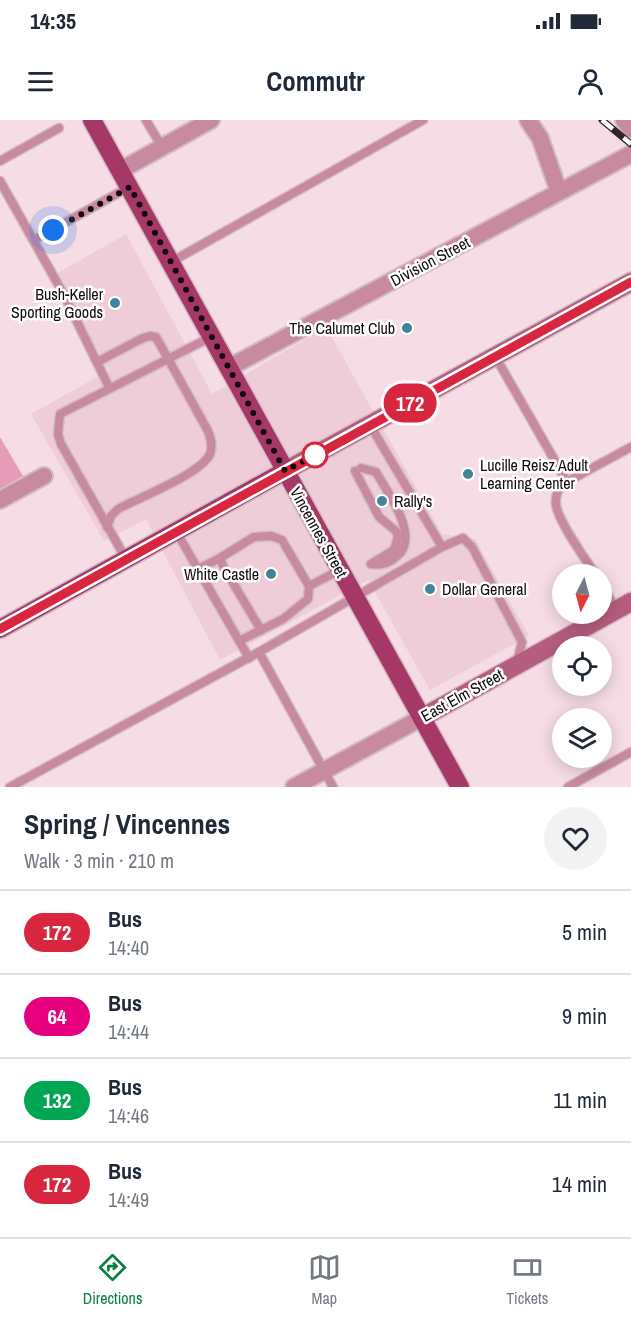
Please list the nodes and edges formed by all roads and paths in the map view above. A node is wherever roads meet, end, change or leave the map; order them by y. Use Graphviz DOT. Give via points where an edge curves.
graph roads {
  1 [pos="92,120"];
  2 [pos="146,120"];
  3 [pos="212,120"];
  4 [pos="423,120"];
  5 [pos="528,120"];
  6 [pos="624,120"];
  7 [pos="59,128"];
  8 [pos="631,129"];
  9 [pos="162,147"];
  10 [pos="631,154"];
  11 [pos="0,160"];
  12 [pos="121,170"];
  13 [pos="0,181"];
  14 [pos="130,187"];
  15 [pos="559,192"];
  16 [pos="34,240"];
  17 [pos="171,262"];
  18 [pos="631,282"];
  19 [pos="211,337"];
  20 [pos="495,356"];
  21 [pos="167,359"];
  22 [pos="97,362"];
  23 [pos="228,368"];
  24 [pos="110,387"];
  25 [pos="370,425"];
  26 [pos="631,447"];
  27 [pos="358,470"];
  28 [pos="285,471"];
  29 [pos="44,476"];
  30 [pos="567,482"];
  31 [pos="0,500"];
  32 [pos="107,527"];
  33 [pos="176,531"];
  34 [pos="442,547"];
  35 [pos="220,558"];
  36 [pos="126,559"];
  37 [pos="589,564"];
  38 [pos="198,569"];
  39 [pos="340,570"];
  40 [pos="309,586"];
  41 [pos="612,595"];
  42 [pos="356,597"];
  43 [pos="624,606"];
  44 [pos="0,629"];
  45 [pos="261,630"];
  46 [pos="239,641"];
  47 [pos="259,652"];
  48 [pos="249,658"];
  49 [pos="516,665"];
  50 [pos="423,717"];
  51 [pos="631,752"];
  52 [pos="324,770"];
  53 [pos="10,787"];
  54 [pos="294,787"];
  55 [pos="333,787"];
  56 [pos="460,787"];
  57 [pos="568,787"];
  1 -- 12 [label="main road, Vincennes Street"];
  2 -- 9 [label="lane"];
  3 -- 9 [label="street"];
  4 -- 17 [label="lane"];
  5 -- 15 [label="street" via="540,138"];
  6 -- 8 [label="street"];
  7 -- 11 [label="lane"];
  9 -- 12 [label="street"];
  10 -- 15 [label="street, Division Street"];
  12 -- 14 [label="main road, Vincennes Street"];
  13 -- 16 [label="lane"];
  14 -- 16 [label="lane"];
  14 -- 17 [label="main road, Vincennes Street"];
  15 -- 23 [label="street, Division Street"];
  16 -- 22 [label="lane"];
  17 -- 19 [label="main road, Vincennes Street"];
  18 -- 20 [label="main road"];
  19 -- 21 [label="lane"];
  19 -- 23 [label="main road, Vincennes Street"];
  20 -- 25 [label="main road"];
  20 -- 30 [label="lane"];
  21 -- 22 [label="lane" via="156,337 150,336"];
  21 -- 24 [label="lane"];
  21 -- 32 [label="lane" via="208,431 212,448 197,468 118,509"];
  22 -- 24 [label="lane"];
  23 -- 28 [label="main road, Vincennes Street"];
  24 -- 32 [label="lane" via="60,414 57,434"];
  25 -- 28 [label="main road"];
  25 -- 34 [label="lane"];
  26 -- 30 [label="lane"];
  27 -- 27 [label="lane" via="374,509 398,537 394,550 371,564 379,566 402,553 406,545 404,524 376,472"];
  28 -- 33 [label="main road"];
  28 -- 39 [label="main road, Vincennes Street"];
  29 -- 31 [label="street"];
  30 -- 37 [label="lane" via="557,492 556,505"];
  32 -- 36 [label="lane"];
  33 -- 36 [label="main road"];
  33 -- 38 [label="lane"];
  34 -- 42 [label="lane"];
  34 -- 49 [label="lane" via="463,538 472,547 522,642"];
  35 -- 38 [label="lane"];
  35 -- 40 [label="lane" via="254,537 271,536 282,540"];
  35 -- 45 [label="lane"];
  36 -- 44 [label="main road"];
  38 -- 46 [label="lane"];
  39 -- 40 [label="lane"];
  39 -- 42 [label="main road, Vincennes Street"];
  40 -- 45 [label="lane" via="308,599"];
  41 -- 43 [label="lane"];
  42 -- 47 [label="lane"];
  42 -- 50 [label="main road, Vincennes Street"];
  43 -- 49 [label="main road, East Elm Street"];
  45 -- 46 [label="lane"];
  46 -- 48 [label="lane"];
  47 -- 48 [label="lane"];
  47 -- 52 [label="lane"];
  48 -- 53 [label="lane"];
  49 -- 50 [label="main road, East Elm Street"];
  50 -- 52 [label="street, East Elm Street"];
  50 -- 56 [label="main road, Vincennes Street"];
  51 -- 57 [label="lane"];
  52 -- 54 [label="street, East Elm Street"];
  52 -- 55 [label="lane"];
}
